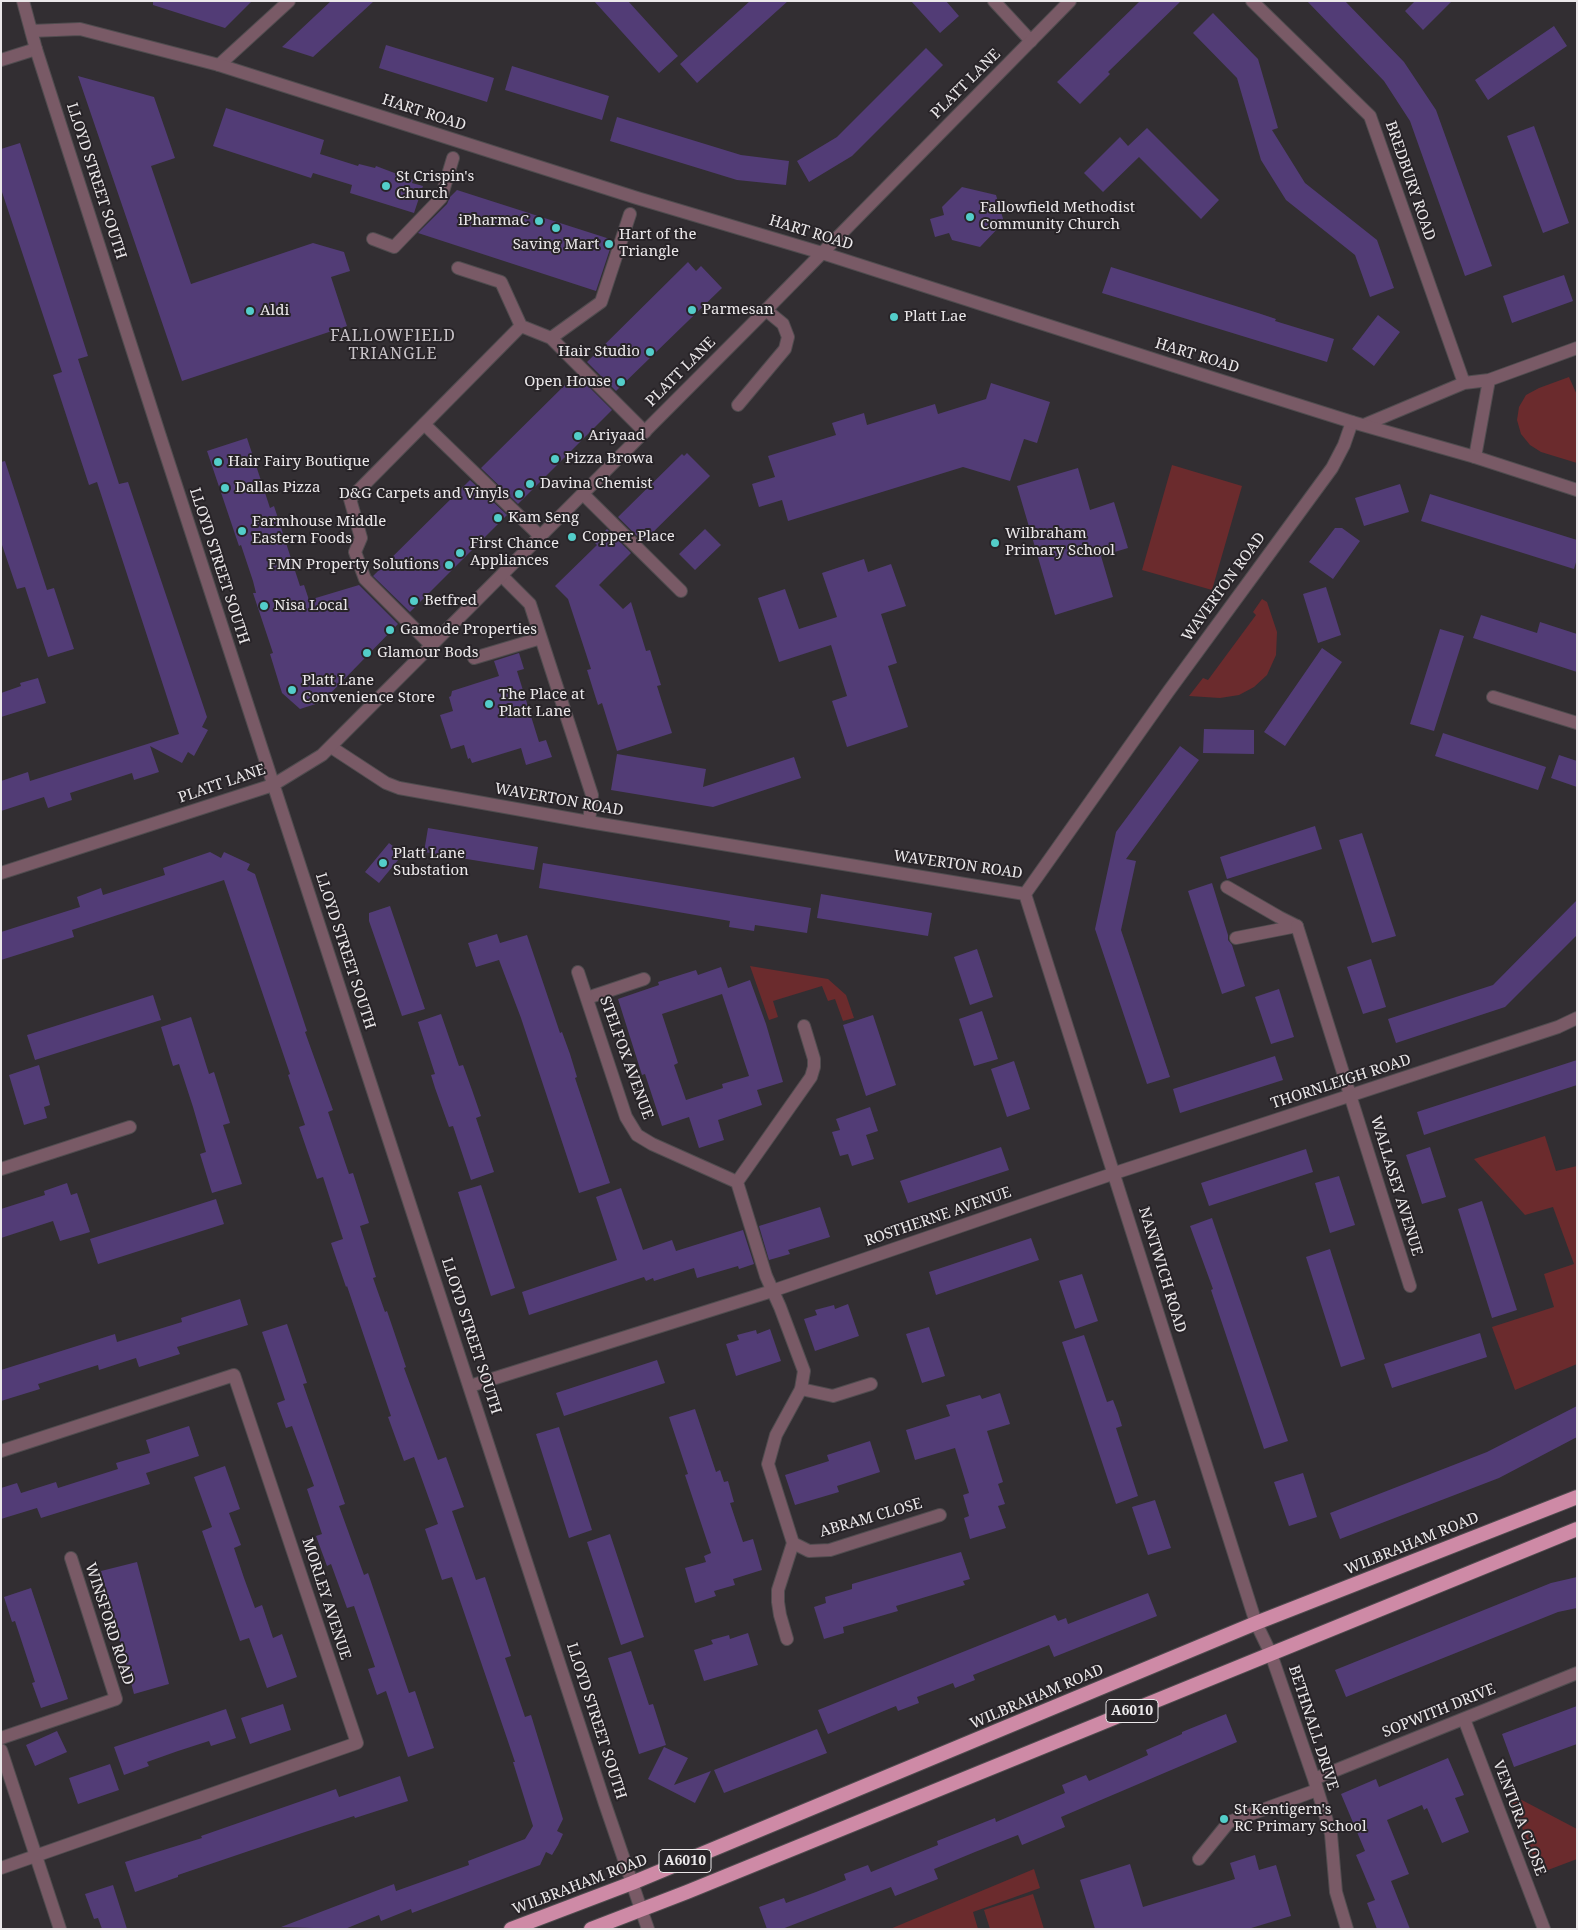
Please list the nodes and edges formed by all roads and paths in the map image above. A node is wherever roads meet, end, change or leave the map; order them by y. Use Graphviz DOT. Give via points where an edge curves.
graph roads {
  1 [pos="23,1"];
  2 [pos="289,1"];
  3 [pos="994,1"];
  4 [pos="1070,1"];
  5 [pos="1252,1"];
  6 [pos="31,31"];
  7 [pos="1031,41"];
  8 [pos="36,49"];
  9 [pos="1,60"];
  10 [pos="219,65"];
  11 [pos="453,158"];
  12 [pos="630,214"];
  13 [pos="373,239"];
  14 [pos="822,253"];
  15 [pos="458,268"];
  16 [pos="766,310"];
  17 [pos="521,326"];
  18 [pos="551,338"];
  19 [pos="1577,348"];
  20 [pos="1488,380"];
  21 [pos="1464,384"];
  22 [pos="738,405"];
  23 [pos="1358,423"];
  24 [pos="424,424"];
  25 [pos="645,432"];
  26 [pos="1476,458"];
  27 [pos="1577,490"];
  28 [pos="583,494"];
  29 [pos="541,537"];
  30 [pos="502,576"];
  31 [pos="681,590"];
  32 [pos="541,638"];
  33 [pos="432,646"];
  34 [pos="474,658"];
  35 [pos="1493,697"];
  36 [pos="1577,723"];
  37 [pos="330,747"];
  38 [pos="273,785"];
  39 [pos="589,822"];
  40 [pos="1,873"];
  41 [pos="1226,887"];
  42 [pos="1025,894"];
  43 [pos="1297,926"];
  44 [pos="1236,938"];
  45 [pos="578,972"];
  46 [pos="644,979"];
  47 [pos="586,998"];
  48 [pos="1577,1018"];
  49 [pos="804,1026"];
  50 [pos="1351,1096"];
  51 [pos="130,1127"];
  52 [pos="1,1169"];
  53 [pos="1115,1173"];
  54 [pos="737,1182"];
  55 [pos="1410,1286"];
  56 [pos="772,1291"];
  57 [pos="871,1384"];
  58 [pos="470,1386"];
  59 [pos="801,1389"];
  60 [pos="1,1451"];
  61 [pos="1577,1497"];
  62 [pos="940,1515"];
  63 [pos="1577,1529"];
  64 [pos="793,1543"];
  65 [pos="71,1558"];
  66 [pos="1256,1623"];
  67 [pos="787,1640"];
  68 [pos="1272,1654"];
  69 [pos="1577,1673"];
  70 [pos="1464,1719"];
  71 [pos="1,1738"];
  72 [pos="1,1750"];
  73 [pos="1316,1784"];
  74 [pos="36,1856"];
  75 [pos="1199,1859"];
  76 [pos="1,1868"];
  77 [pos="632,1883"];
  78 [pos="641,1909"];
  79 [pos="60,1929"];
  80 [pos="510,1929"];
  81 [pos="591,1929"];
  82 [pos="648,1929"];
  83 [pos="1347,1929"];
  84 [pos="1544,1929"];
  1 -- 6 [label="street, LLOYD STREET SOUTH"];
  2 -- 10 [label="street"];
  3 -- 7 [label="street"];
  4 -- 7 [label="street, PLATT LANE"];
  5 -- 21 [label="street, BREDBURY ROAD" via="1370,116"];
  6 -- 8 [label="street, LLOYD STREET SOUTH"];
  6 -- 10 [label="street, HART ROAD" via="80,29"];
  7 -- 14 [label="street, PLATT LANE"];
  8 -- 9 [label="street"];
  8 -- 38 [label="street, LLOYD STREET SOUTH"];
  10 -- 14 [label="street, HART ROAD" via="637,198"];
  11 -- 13 [label="street" via="441,198 394,246"];
  12 -- 18 [label="street" via="601,302"];
  14 -- 16 [label="street, PLATT LANE"];
  14 -- 23 [label="street, HART ROAD"];
  15 -- 17 [label="street" via="501,282"];
  16 -- 22 [label="street" via="783,324 788,337 785,349"];
  16 -- 25 [label="street, PLATT LANE"];
  17 -- 18 [label="street"];
  17 -- 24 [label="street"];
  18 -- 25 [label="street"];
  19 -- 20 [label="street"];
  20 -- 21 [label="street"];
  20 -- 26 [label="street"];
  21 -- 23 [label="street"];
  23 -- 26 [label="street, HART ROAD"];
  23 -- 42 [label="street, WAVERTON ROAD" via="1332,468"];
  24 -- 29 [label="street"];
  24 -- 33 [label="street" via="350,499 361,538 355,552 365,579"];
  25 -- 28 [label="street, PLATT LANE"];
  26 -- 27 [label="street, HART ROAD"];
  28 -- 29 [label="street, PLATT LANE"];
  28 -- 31 [label="street"];
  29 -- 30 [label="street, PLATT LANE"];
  30 -- 32 [label="street" via="530,604"];
  30 -- 33 [label="street, PLATT LANE"];
  32 -- 34 [label="street"];
  32 -- 39 [label="street" via="592,795"];
  33 -- 37 [label="street, PLATT LANE"];
  35 -- 36 [label="street"];
  37 -- 38 [label="street, PLATT LANE"];
  37 -- 39 [label="street, WAVERTON ROAD" via="386,784 399,788"];
  38 -- 40 [label="street, PLATT LANE"];
  38 -- 58 [label="street, LLOYD STREET SOUTH"];
  39 -- 42 [label="street, WAVERTON ROAD"];
  41 -- 43 [label="street"];
  42 -- 53 [label="street, NANTWICH ROAD"];
  43 -- 44 [label="street"];
  43 -- 50 [label="street, WALLASEY AVENUE"];
  45 -- 47 [label="street, STELFOX AVENUE"];
  46 -- 47 [label="street"];
  47 -- 54 [label="street, STELFOX AVENUE" via="626,1116 637,1135"];
  48 -- 50 [label="street, THORNLEIGH ROAD"];
  49 -- 54 [label="street" via="814,1059 811,1077"];
  50 -- 53 [label="street, THORNLEIGH ROAD"];
  50 -- 55 [label="street, WALLASEY AVENUE"];
  51 -- 52 [label="street"];
  53 -- 56 [label="street, ROSTHERNE AVENUE"];
  53 -- 66 [label="street, NANTWICH ROAD"];
  54 -- 56 [label="street"];
  56 -- 58 [label="street, ROSTHERNE AVENUE"];
  56 -- 59 [label="street" via="804,1371"];
  57 -- 59 [label="street" via="833,1396"];
  58 -- 77 [label="street, LLOYD STREET SOUTH"];
  59 -- 64 [label="street" via="776,1435 768,1464"];
  60 -- 74 [label="street, MORLEY AVENUE" via="234,1375 356,1743"];
  61 -- 66 [label="highway, WILBRAHAM ROAD / A6010"];
  62 -- 64 [label="street, ABRAM CLOSE" via="830,1550 809,1551"];
  63 -- 68 [label="highway, A6010"];
  64 -- 67 [label="street" via="778,1590"];
  65 -- 71 [label="street, WINSFORD ROAD" via="116,1699"];
  66 -- 68 [label="street, NANTWICH ROAD"];
  66 -- 77 [label="highway, WILBRAHAM ROAD / A6010"];
  68 -- 73 [label="street, BETHNALL DRIVE"];
  68 -- 78 [label="highway, A6010"];
  69 -- 70 [label="street, SOPWITH DRIVE"];
  70 -- 73 [label="street, SOPWITH DRIVE"];
  70 -- 84 [label="street, VENTURA CLOSE"];
  72 -- 74 [label="street"];
  73 -- 75 [label="street, SOPWITH DRIVE" via="1229,1822"];
  73 -- 83 [label="street, BETHNALL DRIVE" via="1331,1834 1336,1892"];
  74 -- 76 [label="street"];
  74 -- 79 [label="street"];
  77 -- 78 [label="street, LLOYD STREET SOUTH"];
  77 -- 80 [label="highway, WILBRAHAM ROAD / A6010"];
  78 -- 81 [label="highway, A6010"];
  78 -- 82 [label="street, LLOYD STREET SOUTH"];
}
